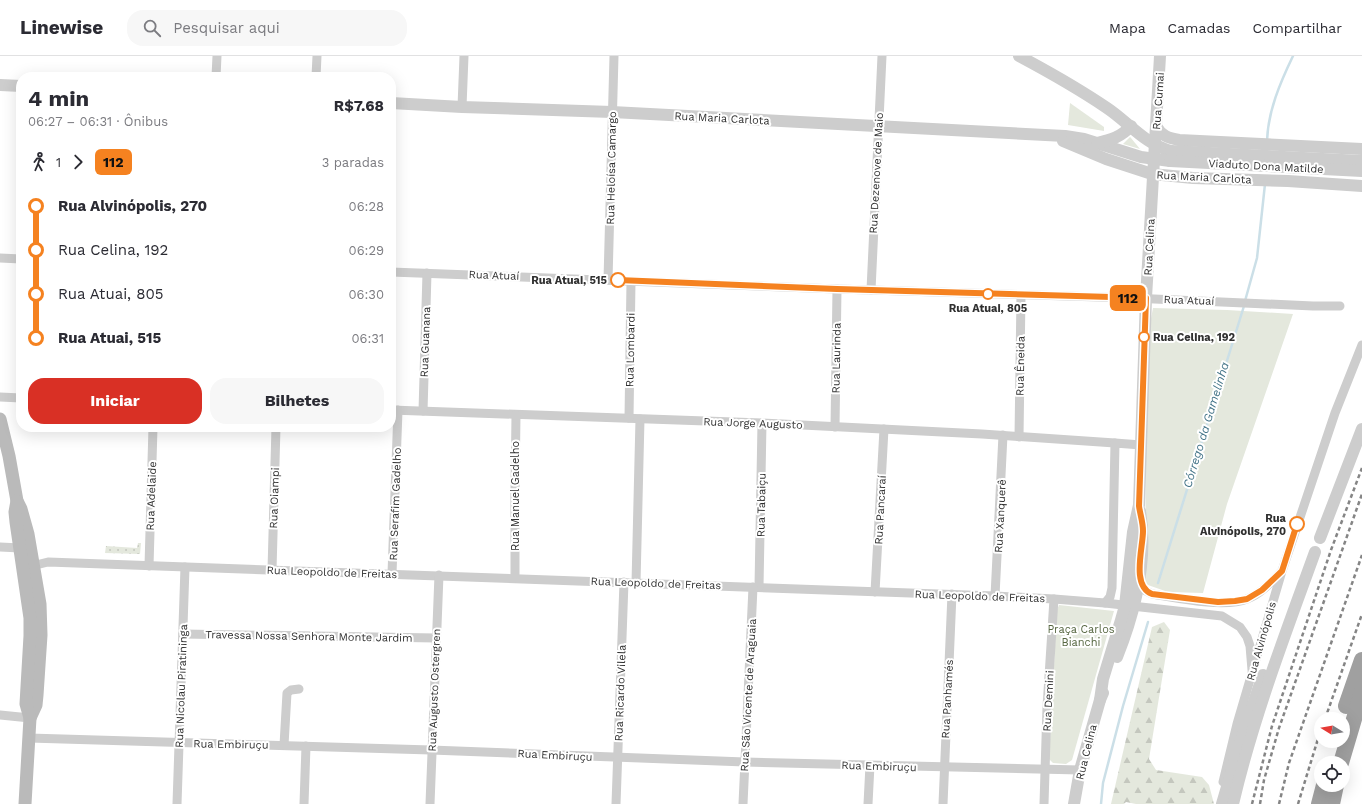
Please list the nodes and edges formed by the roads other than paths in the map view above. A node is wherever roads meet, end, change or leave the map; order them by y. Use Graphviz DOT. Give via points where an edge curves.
graph roads {
  1 [pos="217,56"];
  2 [pos="317,56"];
  3 [pos="464,56"];
  4 [pos="614,56"];
  5 [pos="882,56"];
  6 [pos="1019,56"];
  7 [pos="1160,56"];
  8 [pos="216,72"];
  9 [pos="316,72"];
  10 [pos="0,85"];
  11 [pos="16,86"];
  12 [pos="396,102"];
  13 [pos="462,107"];
  14 [pos="612,112"];
  15 [pos="878,126"];
  16 [pos="1131,126"];
  17 [pos="1156,126"];
  18 [pos="1052,136"];
  19 [pos="1096,143"];
  20 [pos="1155,145"];
  21 [pos="1341,148"];
  22 [pos="1362,149"];
  23 [pos="1171,156"];
  24 [pos="1154,159"];
  25 [pos="1362,161"];
  26 [pos="1362,171"];
  27 [pos="1152,174"];
  28 [pos="1339,184"];
  29 [pos="1362,186"];
  30 [pos="0,258"];
  31 [pos="16,259"];
  32 [pos="396,272"];
  33 [pos="427,273"];
  34 [pos="608,280"];
  35 [pos="632,281"];
  36 [pos="837,289"];
  37 [pos="871,290"];
  38 [pos="1021,295"];
  39 [pos="1146,298"];
  40 [pos="1340,306"];
  41 [pos="1362,345"];
  42 [pos="0,397"];
  43 [pos="16,398"];
  44 [pos="396,410"];
  45 [pos="423,411"];
  46 [pos="516,415"];
  47 [pos="629,418"];
  48 [pos="0,419"];
  49 [pos="640,419"];
  50 [pos="762,423"];
  51 [pos="835,427"];
  52 [pos="884,429"];
  53 [pos="1362,429"];
  54 [pos="153,432"];
  55 [pos="276,432"];
  56 [pos="394,432"];
  57 [pos="1004,435"];
  58 [pos="1019,437"];
  59 [pos="1115,444"];
  60 [pos="1141,445"];
  61 [pos="17,501"];
  62 [pos="1139,506"];
  63 [pos="1320,538"];
  64 [pos="0,547"];
  65 [pos="20,548"];
  66 [pos="1315,552"];
  67 [pos="149,566"];
  68 [pos="28,567"];
  69 [pos="185,567"];
  70 [pos="272,570"];
  71 [pos="1282,571"];
  72 [pos="392,574"];
  73 [pos="439,575"];
  74 [pos="516,578"];
  75 [pos="1139,579"];
  76 [pos="624,582"];
  77 [pos="636,583"];
  78 [pos="756,587"];
  79 [pos="875,592"];
  80 [pos="952,594"];
  81 [pos="995,596"];
  82 [pos="1299,596"];
  83 [pos="1054,599"];
  84 [pos="1105,603"];
  85 [pos="1129,606"];
  86 [pos="183,634"];
  87 [pos="436,638"];
  88 [pos="1362,660"];
  89 [pos="1252,670"];
  90 [pos="299,689"];
  91 [pos="1362,692"];
  92 [pos="1344,712"];
  93 [pos="0,715"];
  94 [pos="30,718"];
  95 [pos="29,738"];
  96 [pos="179,743"];
  97 [pos="284,745"];
  98 [pos="306,746"];
  99 [pos="432,750"];
  100 [pos="1343,756"];
  101 [pos="617,758"];
  102 [pos="745,762"];
  103 [pos="870,766"];
  104 [pos="944,768"];
  105 [pos="1045,770"];
  106 [pos="1080,770"];
  107 [pos="1322,792"];
  108 [pos="1335,792"];
  109 [pos="25,804"];
  110 [pos="177,804"];
  111 [pos="304,804"];
  112 [pos="430,804"];
  113 [pos="616,804"];
  114 [pos="744,804"];
  115 [pos="868,804"];
  116 [pos="943,804"];
  117 [pos="1044,804"];
  118 [pos="1074,804"];
  119 [pos="1221,804"];
  120 [pos="1233,804"];
  121 [pos="1319,804"];
  122 [pos="1332,804"];
  1 -- 8 [label="street"];
  2 -- 9 [label="street"];
  3 -- 13 [label="street"];
  4 -- 14 [label="street, Rua Heloísa Camargo"];
  5 -- 15 [label="street, Rua Dezenove de Maio"];
  6 -- 16 [label="street" via="1085,94"];
  7 -- 17 [label="street, Rua Cumai"];
  10 -- 11 [label="street"];
  12 -- 13 [label="street, Rua Maria Carlota"];
  13 -- 14 [label="street, Rua Maria Carlota"];
  14 -- 15 [label="street, Rua Maria Carlota"];
  14 -- 34 [label="street, Rua Heloísa Camargo"];
  15 -- 18 [label="street, Rua Maria Carlota"];
  15 -- 37 [label="street, Rua Dezenove de Maio"];
  16 -- 19 [label="street" via="1114,139"];
  16 -- 20 [label="street"];
  17 -- 20 [label="street, Rua Cumai"];
  17 -- 21 [label="street" via="1163,136 1179,140"];
  18 -- 19 [label="street, Rua Maria Carlota" via="1072,137"];
  18 -- 27 [label="street, Rua Maria Carlota" via="1106,159"];
  19 -- 24 [label="street, Rua Maria Carlota"];
  20 -- 23 [label="street"];
  20 -- 24 [label="street, Rua Celina"];
  21 -- 22 [label="street"];
  21 -- 28 [label="street" via="1347,166 1345,176"];
  23 -- 24 [label="street, Rua Maria Carlota"];
  23 -- 25 [label="street, Viaduto Dona Matilde, bridge"];
  23 -- 26 [label="street, Viaduto Dona Matilde, bridge"];
  24 -- 27 [label="street, Rua Celina"];
  27 -- 28 [label="street, Rua Maria Carlota"];
  27 -- 39 [label="street, Rua Celina"];
  28 -- 29 [label="street, Rua Maria Carlota"];
  30 -- 31 [label="street"];
  32 -- 33 [label="street, Rua Atuaí"];
  33 -- 34 [label="street, Rua Atuaí"];
  33 -- 45 [label="street, Rua Guanana"];
  34 -- 35 [label="street, Rua Atuaí"];
  35 -- 36 [label="street, Rua Atuaí"];
  35 -- 47 [label="street, Rua Lombardi"];
  36 -- 37 [label="street, Rua Atuaí"];
  36 -- 51 [label="street, Rua Laurinda"];
  37 -- 38 [label="street, Rua Atuaí"];
  38 -- 39 [label="street, Rua Atuaí"];
  38 -- 58 [label="street, Rua Êneida"];
  39 -- 40 [label="street, Rua Atuaí"];
  39 -- 60 [label="street, Rua Celina"];
  41 -- 71 [label="street, Rua Alvinópolis" via="1335,413"];
  42 -- 43 [label="street"];
  44 -- 45 [label="street, Rua Jorge Augusto"];
  45 -- 46 [label="street, Rua Jorge Augusto"];
  46 -- 47 [label="street, Rua Jorge Augusto"];
  46 -- 74 [label="street, Rua Manuel Gadelho"];
  47 -- 49 [label="street, Rua Jorge Augusto"];
  48 -- 61 [label="main road"];
  49 -- 50 [label="street, Rua Jorge Augusto"];
  49 -- 77 [label="street"];
  50 -- 51 [label="street, Rua Jorge Augusto"];
  50 -- 78 [label="street, Rua Tabaiçu"];
  51 -- 52 [label="street, Rua Jorge Augusto"];
  52 -- 57 [label="street, Rua Jorge Augusto"];
  52 -- 79 [label="street, Rua Pancaraí"];
  53 -- 63 [label="street"];
  54 -- 67 [label="street, Rua Adelaide"];
  55 -- 70 [label="street, Rua Oiampi"];
  56 -- 72 [label="street, Rua Serafim Gadelho"];
  57 -- 58 [label="street, Rua Jorge Augusto"];
  57 -- 81 [label="street, Rua Xanquerê"];
  58 -- 59 [label="street, Rua Jorge Augusto"];
  59 -- 60 [label="street"];
  59 -- 84 [label="street" via="1112,588"];
  60 -- 62 [label="street, Rua Celina"];
  61 -- 65 [label="main road" via="15,512"];
  61 -- 68 [label="main road" via="25,520"];
  62 -- 75 [label="street, Rua Celina" via="1143,530"];
  62 -- 85 [label="street, Rua Celina" via="1133,532"];
  64 -- 65 [label="street"];
  65 -- 68 [label="main road"];
  66 -- 82 [label="street, Rua Alvinópolis"];
  67 -- 68 [label="street, Rua Leopoldo de Freitas" via="48,562"];
  67 -- 69 [label="street, Rua Leopoldo de Freitas"];
  68 -- 94 [label="main road" via="40,604 41,635 36,705"];
  69 -- 70 [label="street, Rua Leopoldo de Freitas"];
  69 -- 86 [label="street, Rua Nicolau Piratininga"];
  70 -- 72 [label="street, Rua Leopoldo de Freitas"];
  71 -- 75 [label="street" via="1262,590 1247,599 1235,601 1208,601 1152,594 1144,590"];
  71 -- 89 [label="street, Rua Alvinópolis"];
  72 -- 73 [label="street, Rua Leopoldo de Freitas"];
  73 -- 74 [label="street, Rua Leopoldo de Freitas"];
  73 -- 87 [label="street, Rua Augusto Ostergren"];
  74 -- 76 [label="street, Rua Leopoldo de Freitas"];
  75 -- 85 [label="street, Rua Celina"];
  76 -- 77 [label="street, Rua Leopoldo de Freitas"];
  76 -- 101 [label="street, Rua Ricardo Vilela"];
  77 -- 78 [label="street, Rua Leopoldo de Freitas"];
  78 -- 79 [label="street, Rua Leopoldo de Freitas"];
  78 -- 102 [label="street, Rua São Vicente de Araguaia"];
  79 -- 80 [label="street, Rua Leopoldo de Freitas"];
  80 -- 81 [label="street, Rua Leopoldo de Freitas"];
  80 -- 104 [label="street, Rua Panhamés"];
  81 -- 83 [label="street, Rua Leopoldo de Freitas"];
  82 -- 119 [label="street" via="1274,644"];
  82 -- 120 [label="street, Rua Alvinópolis" via="1254,725"];
  83 -- 84 [label="street, Rua Leopoldo de Freitas"];
  83 -- 105 [label="street, Rua Demini"];
  84 -- 85 [label="street, Rua Leopoldo de Freitas"];
  85 -- 89 [label="street, Rua Leopoldo de Freitas" via="1222,616 1230,620 1240,627 1247,637"];
  85 -- 106 [label="street, Rua Celina" via="1124,639 1100,700"];
  86 -- 87 [label="street, Travessa Nossa Senhora Monte Jardim"];
  86 -- 96 [label="street, Rua Nicolau Piratininga"];
  87 -- 99 [label="street, Rua Augusto Ostergren"];
  88 -- 92 [label="highway"];
  89 -- 119 [label="street, Rua Alvinópolis" via="1228,758"];
  90 -- 97 [label="street" via="291,690 287,694"];
  91 -- 100 [label="highway"];
  93 -- 94 [label="street"];
  94 -- 95 [label="main road"];
  95 -- 96 [label="street, Rua Embiruçu"];
  95 -- 109 [label="main road"];
  96 -- 97 [label="street, Rua Embiruçu"];
  96 -- 110 [label="street, Rua Nicolau Piratininga"];
  97 -- 98 [label="street, Rua Embiruçu"];
  98 -- 99 [label="street, Rua Embiruçu"];
  98 -- 111 [label="street"];
  99 -- 101 [label="street, Rua Embiruçu"];
  99 -- 112 [label="street, Rua Augusto Ostergren"];
  101 -- 102 [label="street, Rua Embiruçu"];
  101 -- 113 [label="street, Rua Ricardo Vilela"];
  102 -- 103 [label="street, Rua Embiruçu"];
  102 -- 114 [label="street, Rua São Vicente de Araguaia"];
  103 -- 104 [label="street, Rua Embiruçu"];
  103 -- 115 [label="street"];
  104 -- 105 [label="street, Rua Embiruçu"];
  104 -- 116 [label="street, Rua Panhamés"];
  105 -- 106 [label="street, Rua Embiruçu"];
  105 -- 117 [label="street, Rua Demini"];
  106 -- 118 [label="street, Rua Celina"];
  107 -- 121 [label="highway"];
  108 -- 122 [label="highway"];
}
